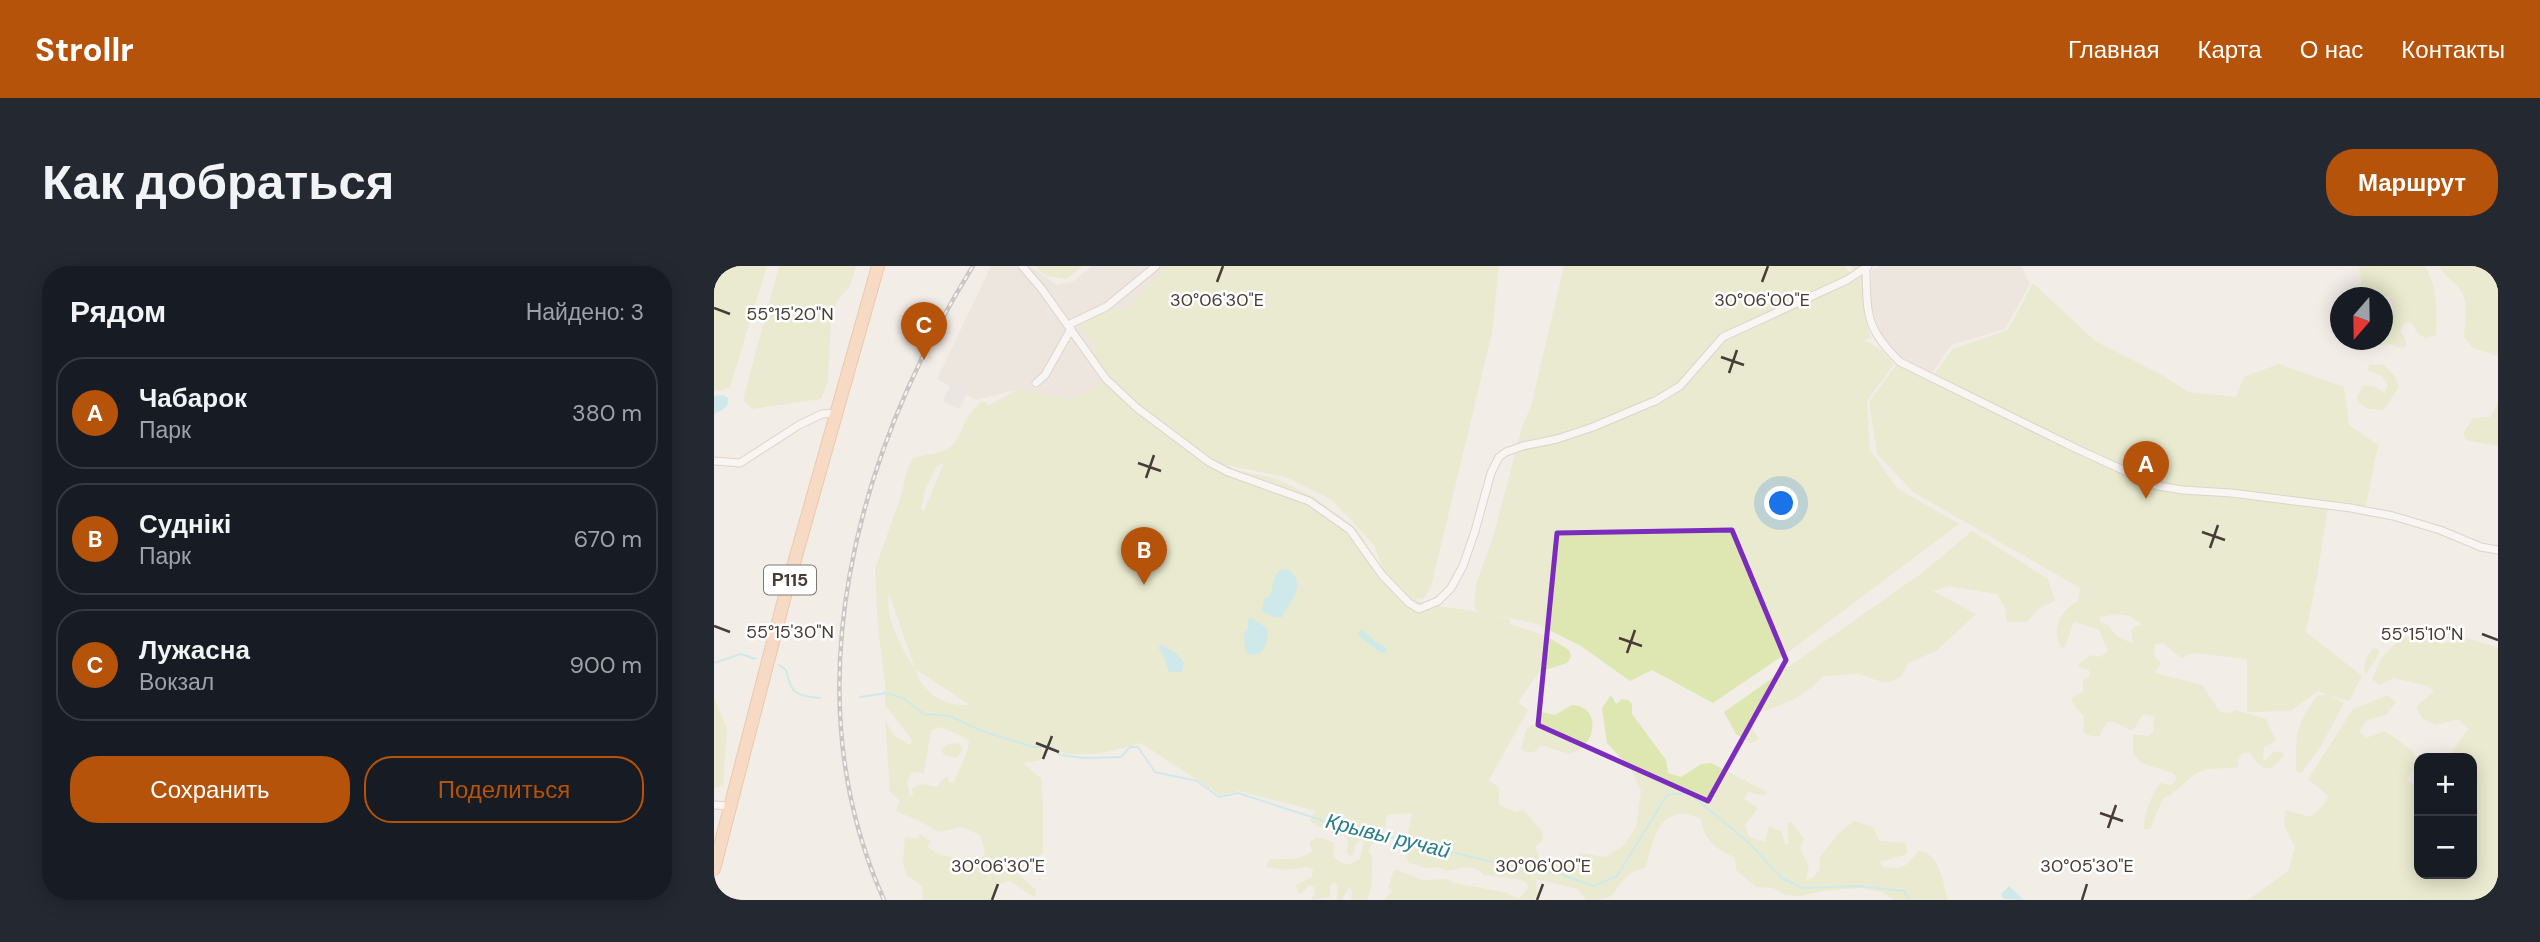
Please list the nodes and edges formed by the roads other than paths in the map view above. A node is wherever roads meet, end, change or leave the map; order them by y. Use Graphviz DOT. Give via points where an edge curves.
graph roads {
  1 [pos="878,266"];
  2 [pos="1022,266"];
  3 [pos="1156,266"];
  4 [pos="1867,267"];
  5 [pos="1070,327"];
  6 [pos="1036,383"];
  7 [pos="836,413"];
  8 [pos="714,461"];
  9 [pos="2498,550"];
  10 [pos="714,804"];
  11 [pos="730,806"];
  12 [pos="714,869"];
  1 -- 7 [label="main road, Р115"];
  2 -- 5 [label="street"];
  3 -- 5 [label="street" via="1106,307"];
  4 -- 5 [label="street" via="1723,337 1680,386 1657,400 1593,427 1499,457 1451,588 1438,601 1419,608 1382,575 1350,530 1309,500 1228,472 1137,408 1106,379"];
  4 -- 9 [label="street" via="1870,324 1882,345 1900,362 2077,449 2158,485 2393,516"];
  5 -- 6 [label="street" via="1045,375"];
  7 -- 8 [label="street" via="799,425 740,463"];
  7 -- 11 [label="main road, Р115"];
  10 -- 11 [label="street"];
  11 -- 12 [label="main road, Р115"];
}
